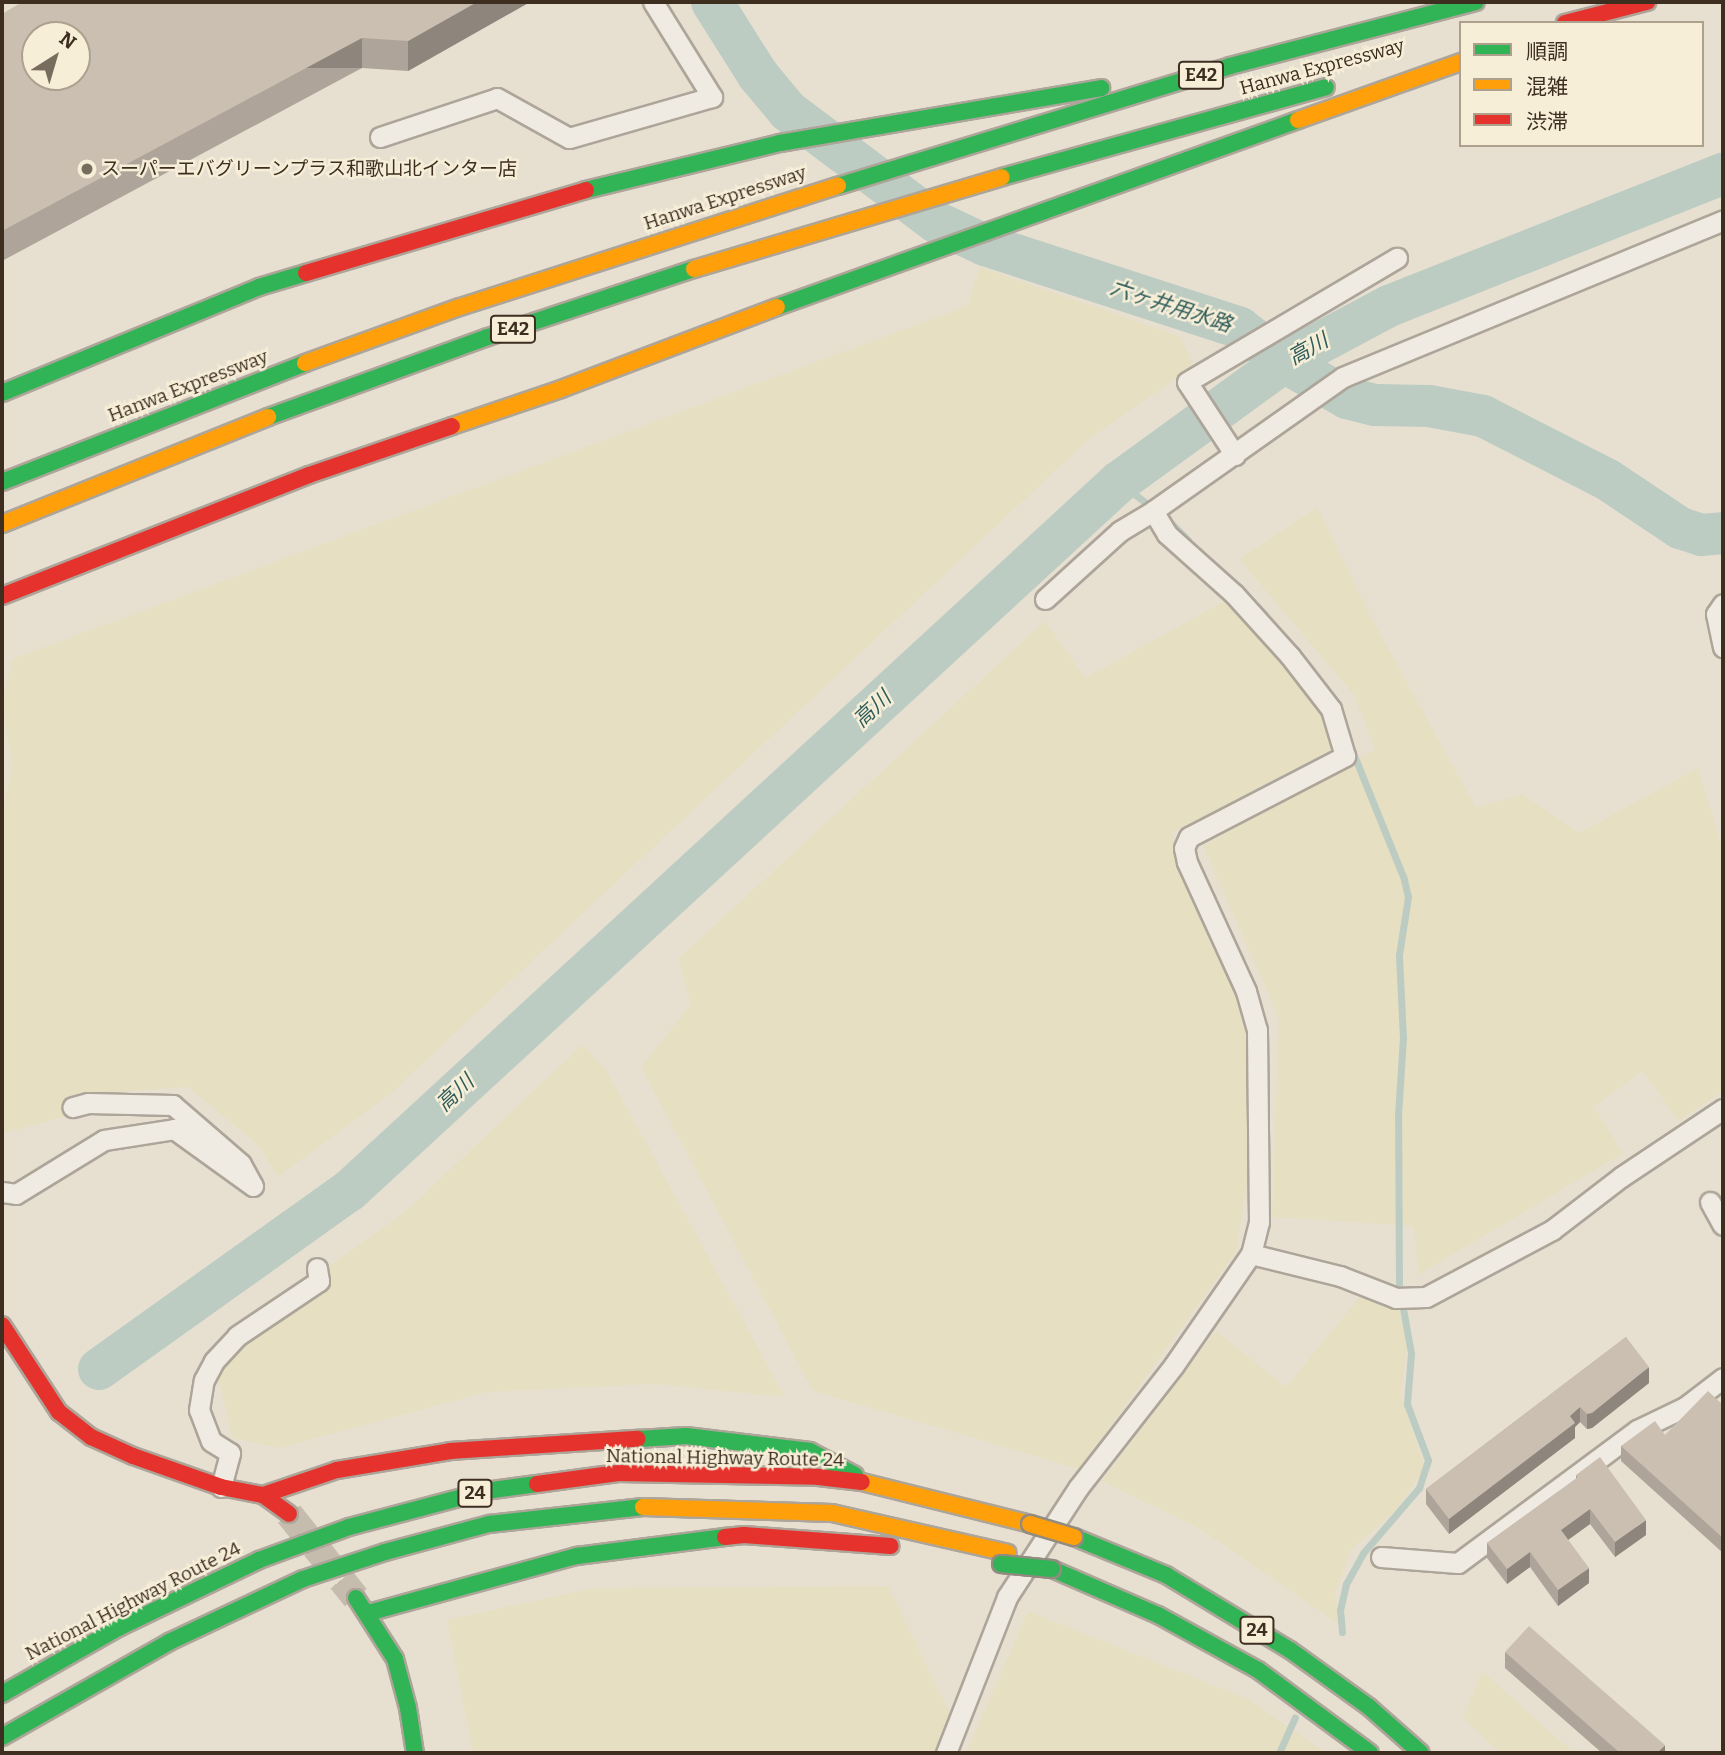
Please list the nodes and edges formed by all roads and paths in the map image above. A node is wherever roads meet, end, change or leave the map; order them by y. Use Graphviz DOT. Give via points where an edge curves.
graph roads {
  1 [pos="653,2"];
  2 [pos="1476,2"];
  3 [pos="1647,2"];
  4 [pos="1595,15"];
  5 [pos="1572,21"];
  6 [pos="1578,21"];
  7 [pos="1459,52"];
  8 [pos="1459,63"];
  9 [pos="1230,66"];
  10 [pos="1382,72"];
  11 [pos="1342,83"];
  12 [pos="380,137"];
  13 [pos="1723,220"];
  14 [pos="1397,258"];
  15 [pos="2,393"];
  16 [pos="1230,447"];
  17 [pos="2,482"];
  18 [pos="1153,511"];
  19 [pos="2,524"];
  20 [pos="2,596"];
  21 [pos="1045,599"];
  22 [pos="1723,604"];
  23 [pos="1723,647"];
  24 [pos="73,1107"];
  25 [pos="1723,1109"];
  26 [pos="2,1192"];
  27 [pos="1710,1202"];
  28 [pos="1723,1225"];
  29 [pos="1251,1254"];
  30 [pos="317,1268"];
  31 [pos="2,1325"];
  32 [pos="1721,1384"];
  33 [pos="871,1483"];
  34 [pos="221,1487"];
  35 [pos="263,1495"];
  36 [pos="289,1514"];
  37 [pos="900,1547"];
  38 [pos="933,1553"];
  39 [pos="1381,1557"];
  40 [pos="1004,1558"];
  41 [pos="356,1598"];
  42 [pos="368,1613"];
  43 [pos="2,1694"];
  44 [pos="2,1737"];
  45 [pos="415,1753"];
  46 [pos="946,1753"];
  47 [pos="1370,1753"];
  48 [pos="1421,1753"];
  1 -- 12 [label="street" via="712,97 569,138 497,98"];
  2 -- 9 [label="main road, Hanwa Expressway / E42"];
  3 -- 4 [label="main road"];
  4 -- 5 [label="main road"];
  4 -- 6 [label="main road"];
  7 -- 10 [label="main road, Hanwa Expressway"];
  8 -- 20 [label="main road" via="916,255 561,389 309,475"];
  9 -- 15 [label="main road" via="780,142 631,177 259,287"];
  9 -- 17 [label="main road, Hanwa Expressway / E42" via="826,188 460,307"];
  11 -- 19 [label="main road, Hanwa Expressway / E42" via="693,269 282,411"];
  13 -- 16 [label="street" via="1343,377"];
  14 -- 16 [label="street" via="1187,382"];
  16 -- 18 [label="street"];
  18 -- 21 [label="street" via="1120,531"];
  18 -- 29 [label="street" via="1167,534 1234,594 1290,656 1331,709 1345,755 1189,836 1184,848 1257,1030 1259,1222"];
  22 -- 23 [label="street" via="1716,614"];
  24 -- 26 [label="street" via="88,1103 173,1105 241,1164 253,1186 174,1129 104,1140 16,1194"];
  25 -- 29 [label="street" via="1552,1230 1426,1297 1400,1298 1340,1276"];
  27 -- 28 [label="street"];
  29 -- 46 [label="street" via="1174,1365 1078,1488 1007,1597"];
  30 -- 34 [label="street" via="319,1281 237,1336 204,1380 199,1410 211,1441 230,1453"];
  31 -- 34 [label="main road" via="60,1412 91,1437"];
  32 -- 39 [label="street" via="1637,1430 1458,1563"];
  33 -- 35 [label="main road, 24" via="810,1451 686,1436 450,1451 337,1471"];
  33 -- 43 [label="main road, National Highway Route 24 / 24" via="818,1477 618,1473 485,1491 349,1527 259,1560 120,1627"];
  33 -- 48 [label="main road, National Highway Route 24 / 24, bridge" via="1074,1537 1166,1575 1290,1650 1369,1707"];
  34 -- 35 [label="main road"];
  35 -- 36 [label="main road"];
  37 -- 42 [label="main road" via="744,1535 577,1556"];
  38 -- 40 [label="main road, 24"];
  40 -- 44 [label="main road, 24" via="832,1513 647,1507 489,1524 303,1579 169,1642"];
  40 -- 47 [label="main road, 24, bridge" via="1052,1569 1158,1615 1258,1670"];
  41 -- 42 [label="main road"];
  42 -- 45 [label="main road" via="396,1659"];
}
